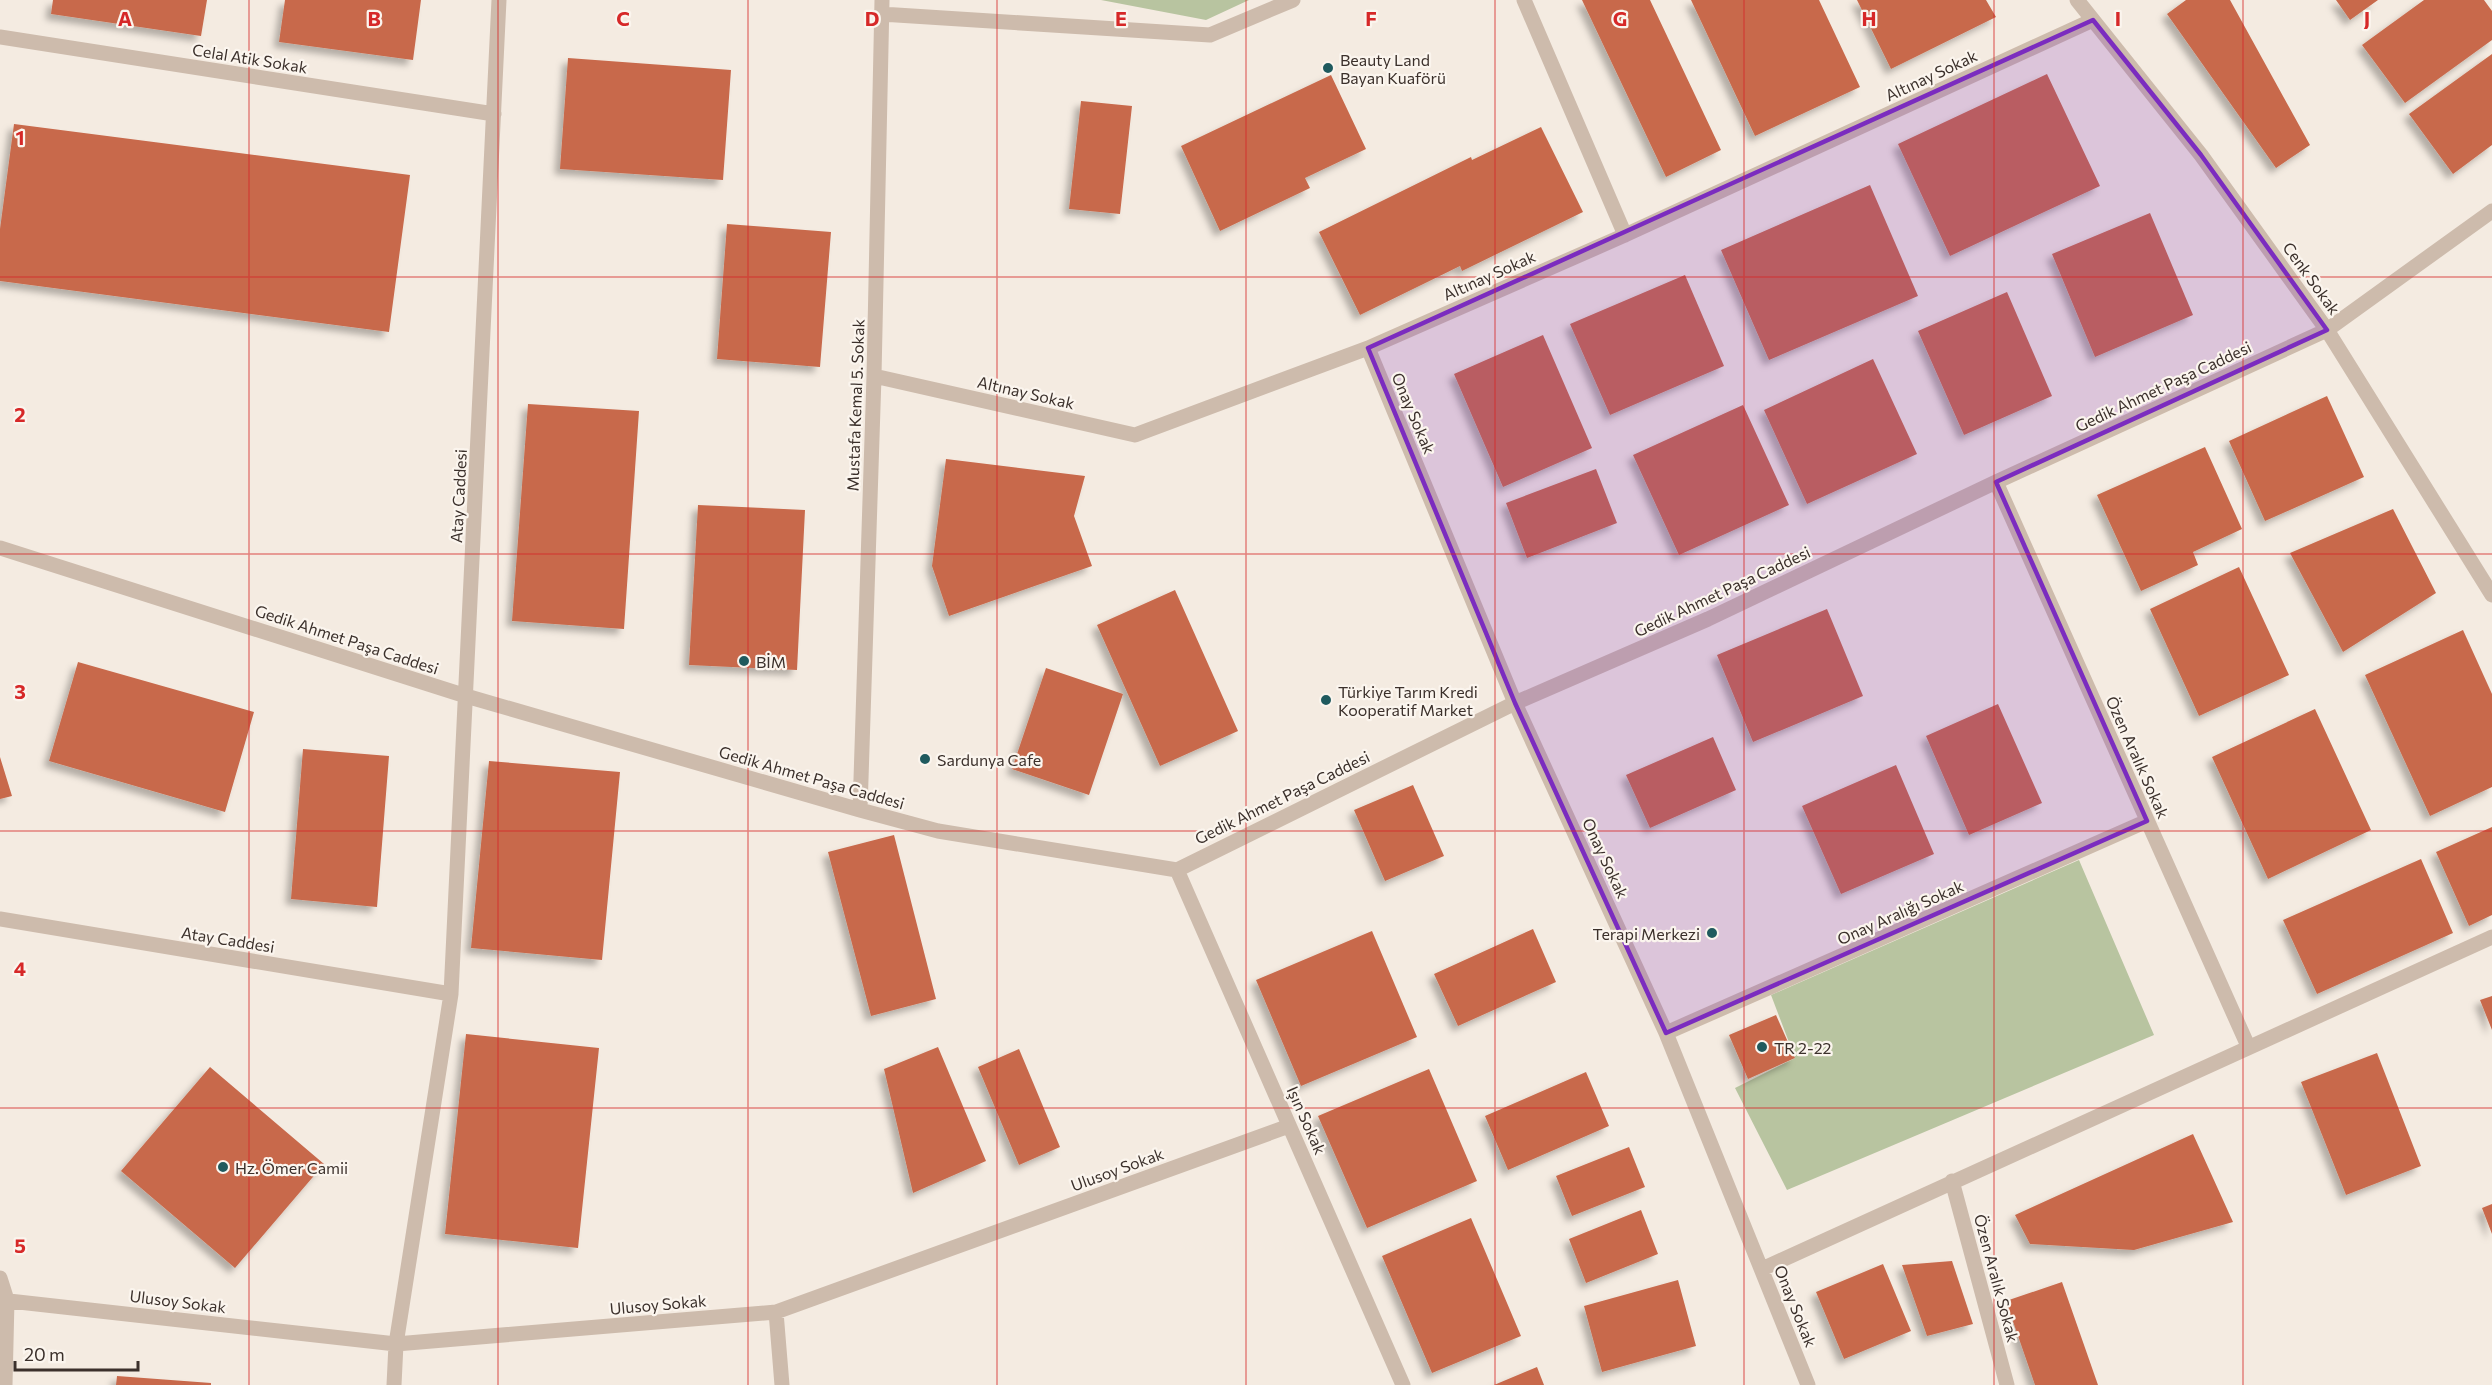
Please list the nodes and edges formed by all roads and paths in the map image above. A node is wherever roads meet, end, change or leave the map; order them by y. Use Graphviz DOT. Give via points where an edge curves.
graph roads {
  1 [pos="499,0"];
  2 [pos="1293,0"];
  3 [pos="1524,0"];
  4 [pos="2077,0"];
  5 [pos="881,7"];
  6 [pos="2093,20"];
  7 [pos="0,37"];
  8 [pos="494,114"];
  9 [pos="2492,210"];
  10 [pos="1625,235"];
  11 [pos="2327,330"];
  12 [pos="1368,348"];
  13 [pos="874,376"];
  14 [pos="1996,482"];
  15 [pos="0,548"];
  16 [pos="2492,595"];
  17 [pos="466,696"];
  18 [pos="1515,703"];
  19 [pos="860,810"];
  20 [pos="2147,821"];
  21 [pos="1177,870"];
  22 [pos="0,920"];
  23 [pos="2492,937"];
  24 [pos="450,994"];
  25 [pos="1666,1033"];
  26 [pos="2248,1046"];
  27 [pos="1289,1126"];
  28 [pos="1952,1181"];
  29 [pos="1762,1269"];
  30 [pos="0,1278"];
  31 [pos="4,1300"];
  32 [pos="776,1312"];
  33 [pos="396,1344"];
  34 [pos="4,1385"];
  35 [pos="394,1385"];
  36 [pos="782,1385"];
  37 [pos="1403,1385"];
  38 [pos="1808,1385"];
  39 [pos="2007,1385"];
  1 -- 8 [label="street, Atay Caddesi"];
  2 -- 5 [label="street" via="1210,35"];
  3 -- 10 [label="street"];
  4 -- 6 [label="street, Cenk Sokak"];
  5 -- 13 [label="street, Mustafa Kemal 5. Sokak"];
  6 -- 10 [label="street, Altınay Sokak"];
  6 -- 11 [label="street, Cenk Sokak" via="2201,154"];
  7 -- 8 [label="street, Celal Atik Sokak"];
  8 -- 17 [label="street, Atay Caddesi"];
  9 -- 11 [label="street, Gedik Ahmet Paşa Caddesi"];
  10 -- 12 [label="street, Altınay Sokak"];
  11 -- 14 [label="street, Gedik Ahmet Paşa Caddesi"];
  11 -- 16 [label="street, Cenk Sokak"];
  12 -- 13 [label="street, Altınay Sokak" via="1134,435"];
  12 -- 18 [label="street, Onay Sokak"];
  13 -- 19 [label="street, Mustafa Kemal 5. Sokak"];
  14 -- 18 [label="street, Gedik Ahmet Paşa Caddesi" via="1708,619"];
  14 -- 20 [label="street, Özen Aralık Sokak"];
  15 -- 17 [label="street, Gedik Ahmet Paşa Caddesi"];
  17 -- 19 [label="street, Gedik Ahmet Paşa Caddesi"];
  17 -- 24 [label="street, Atay Caddesi"];
  18 -- 21 [label="street, Gedik Ahmet Paşa Caddesi"];
  18 -- 25 [label="street, Onay Sokak"];
  19 -- 21 [label="street, Gedik Ahmet Paşa Caddesi" via="938,831"];
  20 -- 25 [label="street, Onay Aralığı Sokak"];
  20 -- 26 [label="street, Özen Aralık Sokak"];
  21 -- 27 [label="street, Işın Sokak"];
  22 -- 24 [label="street, Atay Caddesi"];
  23 -- 26 [label="street"];
  24 -- 33 [label="street, Atay Caddesi"];
  25 -- 29 [label="street, Onay Sokak"];
  26 -- 28 [label="street"];
  27 -- 32 [label="street, Ulusoy Sokak"];
  27 -- 37 [label="street, Işın Sokak"];
  28 -- 29 [label="street"];
  28 -- 39 [label="street, Özen Aralık Sokak"];
  29 -- 38 [label="street, Onay Sokak"];
  30 -- 31 [label="street"];
  31 -- 33 [label="street, Ulusoy Sokak"];
  31 -- 34 [label="street"];
  32 -- 33 [label="street, Ulusoy Sokak"];
  32 -- 36 [label="street"];
  33 -- 35 [label="street, Atay Caddesi"];
}
